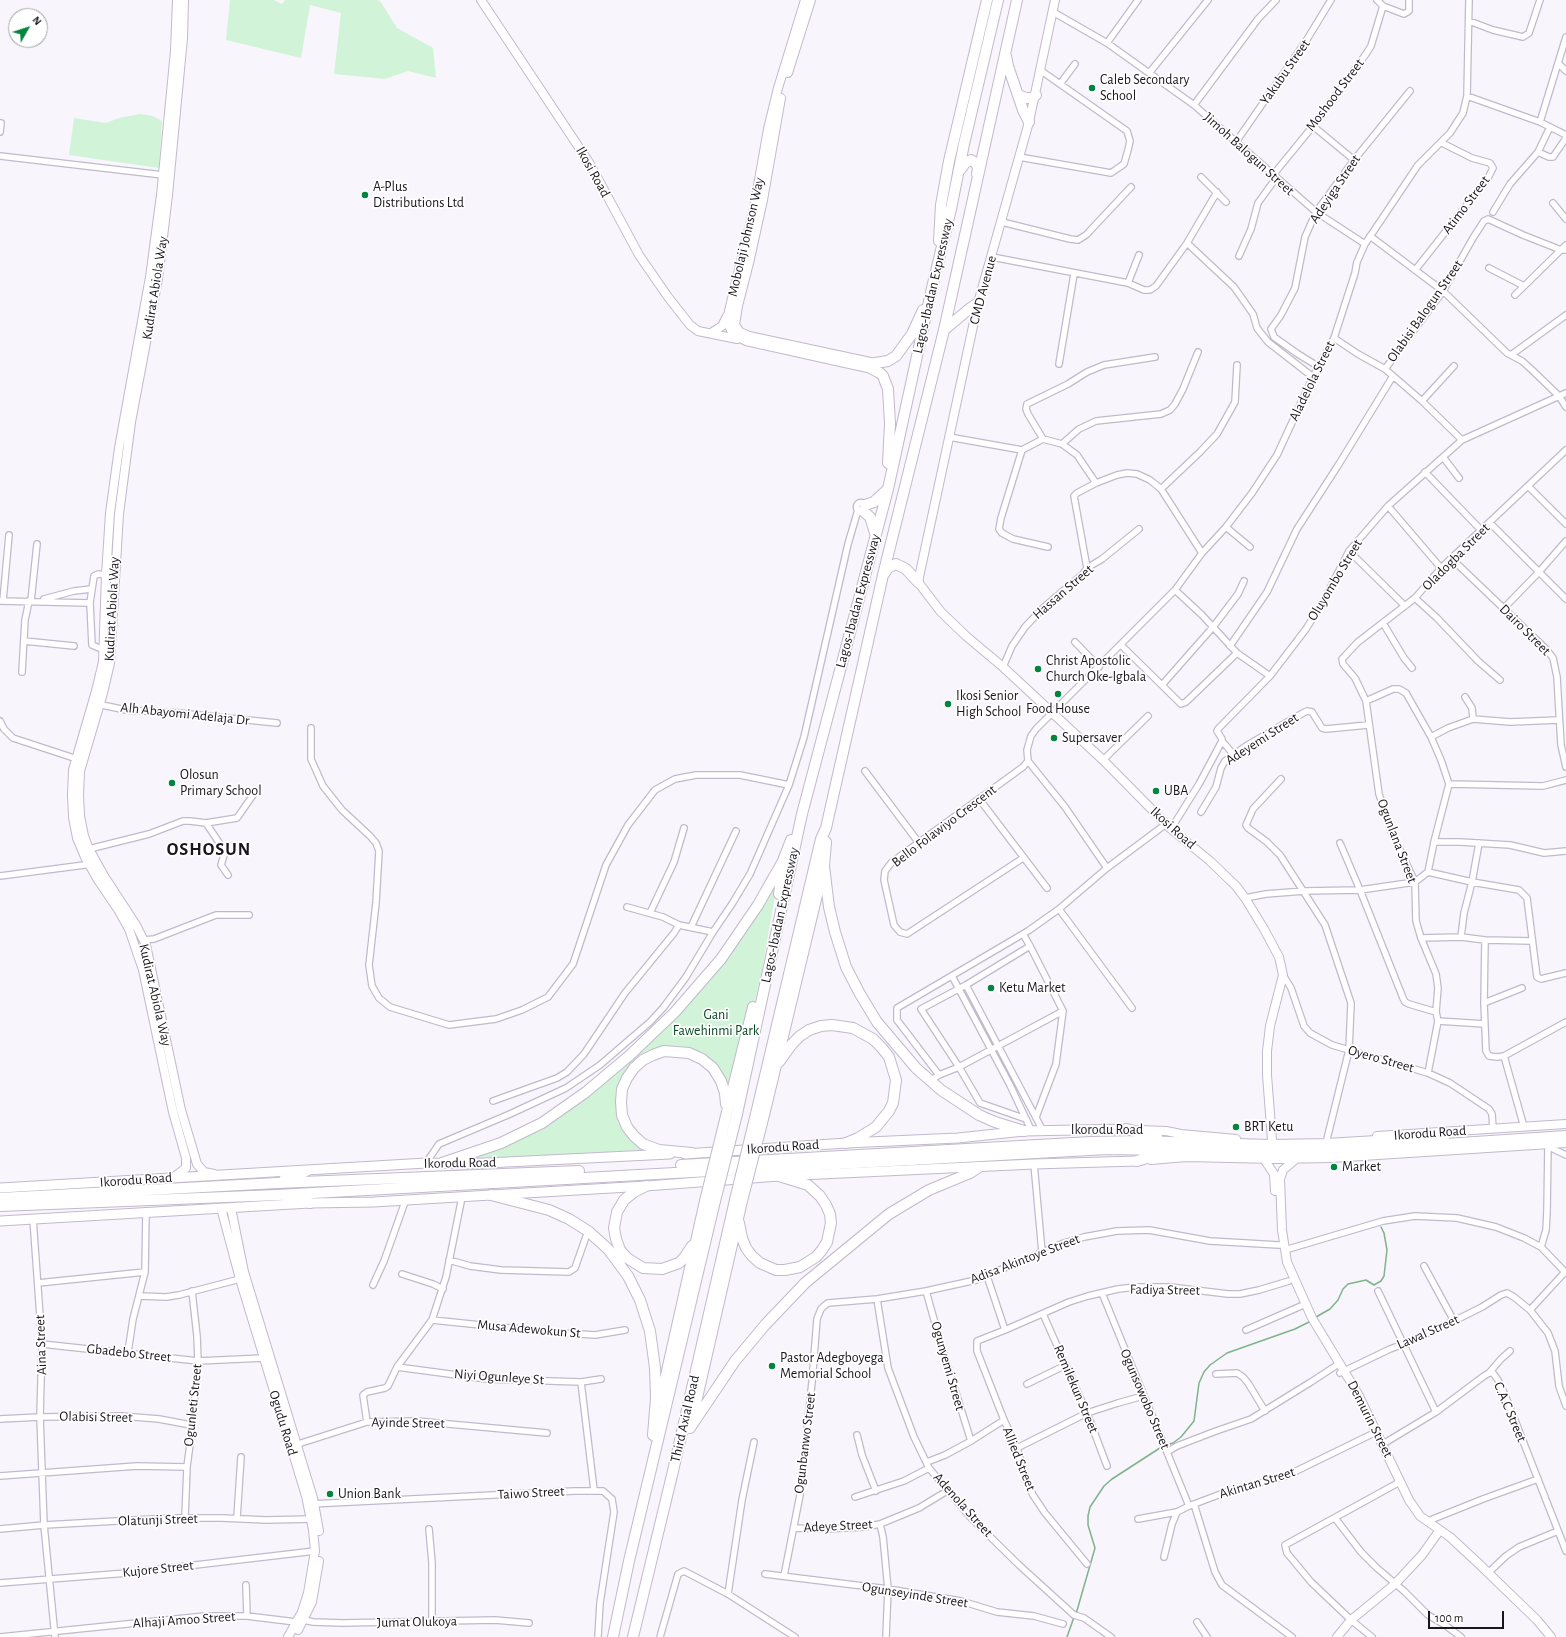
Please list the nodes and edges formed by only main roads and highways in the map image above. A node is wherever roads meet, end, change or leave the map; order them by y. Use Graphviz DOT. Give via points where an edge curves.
graph roads {
  1 [pos="987,0"];
  2 [pos="998,0"];
  3 [pos="1017,0"];
  4 [pos="1006,48"];
  5 [pos="1018,95"];
  6 [pos="1036,95"];
  7 [pos="1029,122"];
  8 [pos="960,170"];
  9 [pos="977,182"];
  10 [pos="940,254"];
  11 [pos="931,292"];
  12 [pos="978,303"];
  13 [pos="944,330"];
  14 [pos="888,489"];
  15 [pos="875,535"];
  16 [pos="883,575"];
  17 [pos="918,582"];
  18 [pos="802,814"];
  19 [pos="826,828"];
  20 [pos="783,861"];
  21 [pos="824,866"];
  22 [pos="775,1069"];
  23 [pos="727,1112"];
  24 [pos="760,1114"];
  25 [pos="1127,1129"];
  26 [pos="1566,1130"];
  27 [pos="1028,1132"];
  28 [pos="1566,1136"];
  29 [pos="846,1143"];
  30 [pos="1172,1146"];
  31 [pos="692,1153"];
  32 [pos="1137,1161"];
  33 [pos="442,1163"];
  34 [pos="979,1167"];
  35 [pos="306,1171"];
  36 [pos="779,1176"];
  37 [pos="276,1183"];
  38 [pos="646,1186"];
  39 [pos="0,1188"];
  40 [pos="277,1195"];
  41 [pos="491,1195"];
  42 [pos="0,1198"];
  43 [pos="739,1200"];
  44 [pos="710,1201"];
  45 [pos="310,1203"];
  46 [pos="0,1206"];
  47 [pos="738,1220"];
  48 [pos="0,1221"];
  49 [pos="698,1233"];
  50 [pos="690,1428"];
  51 [pos="653,1435"];
  52 [pos="673,1471"];
  53 [pos="647,1488"];
  54 [pos="614,1637"];
  55 [pos="633,1637"];
  1 -- 10 [label="highway" via="949,161 941,205"];
  2 -- 8 [label="highway, Lagos-Ibadan Expressway"];
  3 -- 4 [label="highway, Lagos-Ibadan Expressway"];
  4 -- 5 [label="highway" via="1008,66"];
  4 -- 9 [label="highway, Lagos-Ibadan Expressway"];
  5 -- 6 [label="highway" via="1032,98"];
  5 -- 7 [label="highway"];
  8 -- 9 [label="highway" via="968,161 974,161 978,168"];
  8 -- 10 [label="highway, Lagos-Ibadan Expressway"];
  9 -- 13 [label="highway, Lagos-Ibadan Expressway"];
  10 -- 11 [label="highway, Lagos-Ibadan Expressway"];
  11 -- 14 [label="highway, Lagos-Ibadan Expressway"];
  11 -- 14 [label="highway" via="904,346 896,356 873,366 883,376 888,390"];
  12 -- 13 [label="highway"];
  13 -- 16 [label="highway, Lagos-Ibadan Expressway"];
  14 -- 15 [label="highway, Lagos-Ibadan Expressway"];
  14 -- 15 [label="highway" via="862,509 870,518"];
  15 -- 18 [label="highway, Lagos-Ibadan Expressway"];
  16 -- 17 [label="highway" via="888,568 896,564 906,569"];
  16 -- 19 [label="highway, Lagos-Ibadan Expressway"];
  18 -- 20 [label="highway"];
  18 -- 44 [label="highway, Lagos-Ibadan Expressway, bridge" via="737,1114"];
  19 -- 21 [label="highway"];
  19 -- 24 [label="highway, Lagos-Ibadan Expressway"];
  20 -- 23 [label="highway" via="778,898"];
  20 -- 33 [label="highway" via="755,911 721,959 680,1008 630,1055 586,1092 542,1123 501,1143"];
  21 -- 22 [label="highway"];
  21 -- 27 [label="highway" via="835,932 846,966 877,1022 916,1068 964,1106 995,1122"];
  22 -- 24 [label="highway"];
  22 -- 29 [label="highway" via="792,1044 809,1030 821,1026 853,1028 873,1039 882,1048 889,1057 896,1080 893,1102 876,1127"];
  23 -- 31 [label="highway" via="721,1081 713,1068 702,1059 689,1053 664,1051 642,1060 634,1068 626,1078 620,1102 627,1127 634,1136 651,1148"];
  23 -- 44 [label="highway, bridge"];
  24 -- 43 [label="highway, Lagos-Ibadan Expressway, bridge"];
  25 -- 27 [label="main road, Ikorodu Road"];
  25 -- 30 [label="highway"];
  26 -- 30 [label="highway, Ikorodu Road" via="1326,1144"];
  27 -- 29 [label="main road, Ikorodu Road"];
  28 -- 30 [label="highway, Ikorodu Road" via="1266,1157"];
  29 -- 31 [label="main road, Ikorodu Road"];
  30 -- 32 [label="highway"];
  30 -- 37 [label="highway, Ikorodu Road" via="1091,1142 581,1171"];
  30 -- 40 [label="highway, Ikorodu Road"];
  31 -- 33 [label="main road, Ikorodu Road"];
  32 -- 34 [label="main road, Ikorodu Road"];
  33 -- 35 [label="main road, Ikorodu Road"];
  34 -- 36 [label="main road, Ikorodu Road"];
  34 -- 50 [label="highway" via="929,1190 889,1214 805,1283 764,1325 735,1361"];
  35 -- 37 [label="highway"];
  35 -- 39 [label="main road, Ikorodu Road"];
  36 -- 38 [label="main road, Ikorodu Road"];
  36 -- 47 [label="highway" via="808,1185 826,1204 831,1224 827,1242 822,1250 808,1263 793,1269 776,1270 760,1263 746,1248"];
  37 -- 42 [label="highway, Ikorodu Road"];
  38 -- 41 [label="main road, Ikorodu Road"];
  38 -- 49 [label="highway" via="624,1200 617,1212 614,1228 616,1239 620,1250 627,1258 643,1268 662,1269 671,1266 689,1252"];
  40 -- 45 [label="highway"];
  40 -- 46 [label="highway, Ikorodu Road"];
  41 -- 45 [label="main road, Ikorodu Road"];
  41 -- 51 [label="highway" via="549,1210 569,1219 588,1231 608,1249 628,1276 640,1300 650,1330 656,1398"];
  43 -- 47 [label="highway"];
  43 -- 52 [label="highway, Third Axial Road"];
  44 -- 49 [label="highway"];
  44 -- 53 [label="highway, Third Axial Road"];
  45 -- 48 [label="main road, Ikorodu Road"];
  47 -- 50 [label="highway"];
  49 -- 51 [label="highway"];
  50 -- 52 [label="highway"];
  51 -- 53 [label="highway"];
  52 -- 55 [label="highway, Third Axial Road"];
  53 -- 54 [label="highway, Third Axial Road"];
}
